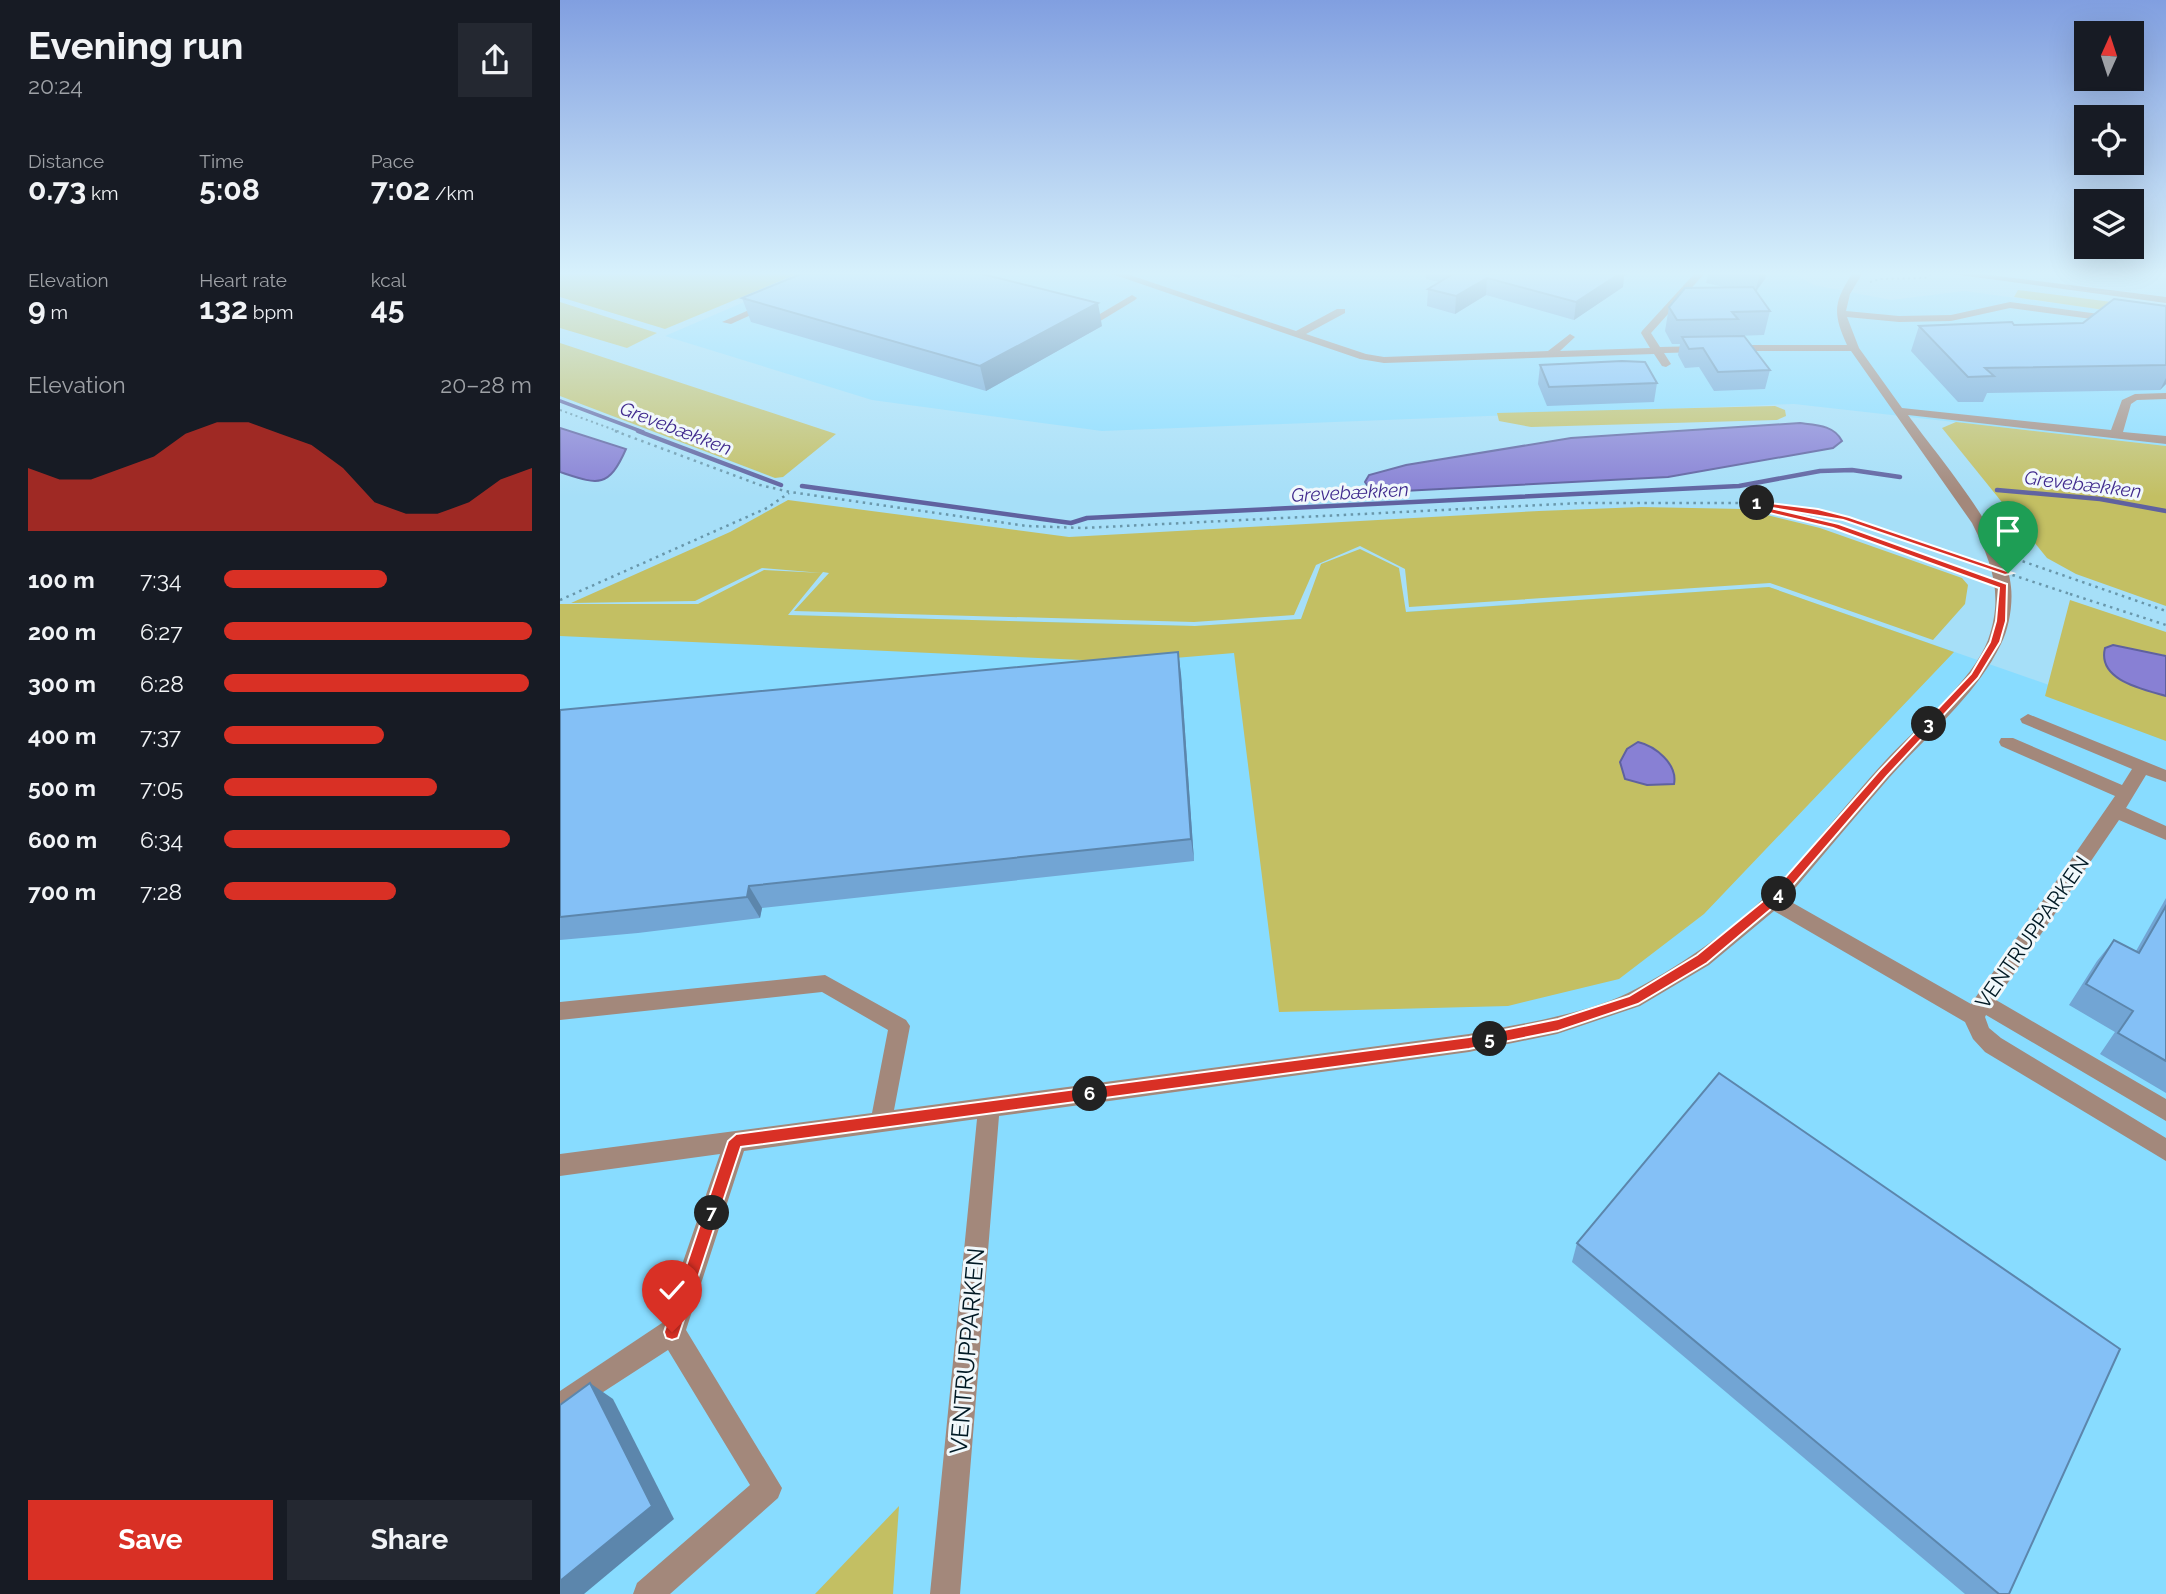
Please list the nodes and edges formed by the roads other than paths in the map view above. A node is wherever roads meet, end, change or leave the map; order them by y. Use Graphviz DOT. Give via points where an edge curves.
graph roads {
  1 [pos="1339,348"];
  2 [pos="1475,348"];
  3 [pos="1556,348"];
  4 [pos="1816,348"];
  5 [pos="1854,348"];
  6 [pos="1656,350"];
  7 [pos="1556,355"];
  8 [pos="1483,358"];
  9 [pos="1666,364"];
  10 [pos="1563,368"];
  11 [pos="2166,396"];
  12 [pos="1901,411"];
  13 [pos="2116,435"];
  14 [pos="2166,440"];
  15 [pos="2028,719"];
  16 [pos="2007,741"];
  17 [pos="2143,767"];
  18 [pos="2166,776"];
  19 [pos="2126,794"];
  20 [pos="2115,811"];
  21 [pos="2166,833"];
  22 [pos="1773,901"];
  23 [pos="1978,1010"];
  24 [pos="560,1011"];
  25 [pos="989,1108"];
  26 [pos="2166,1111"];
  27 [pos="881,1122"];
  28 [pos="736,1141"];
  29 [pos="2166,1150"];
  30 [pos="560,1165"];
  31 [pos="672,1332"];
  32 [pos="560,1406"];
  33 [pos="648,1594"];
  34 [pos="945,1594"];
  1 -- 8 [label="street" via="1384,360"];
  2 -- 8 [label="street"];
  3 -- 7 [label="street"];
  4 -- 6 [label="street"];
  5 -- 12 [label="street"];
  6 -- 7 [label="street"];
  6 -- 9 [label="street"];
  7 -- 8 [label="street"];
  7 -- 10 [label="street"];
  11 -- 13 [label="street" via="2135,397 2126,402"];
  12 -- 13 [label="street"];
  12 -- 22 [label="street" via="1979,523 1993,551 2004,586 2001,621 1995,642 1975,676"];
  13 -- 14 [label="street"];
  15 -- 17 [label="street"];
  16 -- 19 [label="street"];
  17 -- 18 [label="street"];
  17 -- 19 [label="street, VENTRUPPARKEN"];
  19 -- 20 [label="street, VENTRUPPARKEN"];
  20 -- 21 [label="street"];
  20 -- 23 [label="street, VENTRUPPARKEN"];
  22 -- 23 [label="street, VENTRUPPARKEN"];
  22 -- 25 [label="street" via="1702,959 1633,1000 1558,1025 1469,1043"];
  23 -- 26 [label="street"];
  23 -- 29 [label="street" via="1980,1033 1993,1045"];
  24 -- 27 [label="street" via="825,983 898,1026"];
  25 -- 27 [label="street"];
  25 -- 34 [label="street, VENTRUPPARKEN"];
  27 -- 28 [label="street"];
  28 -- 30 [label="street"];
  28 -- 31 [label="street"];
  31 -- 32 [label="street"];
  31 -- 33 [label="street" via="768,1488"];
}
